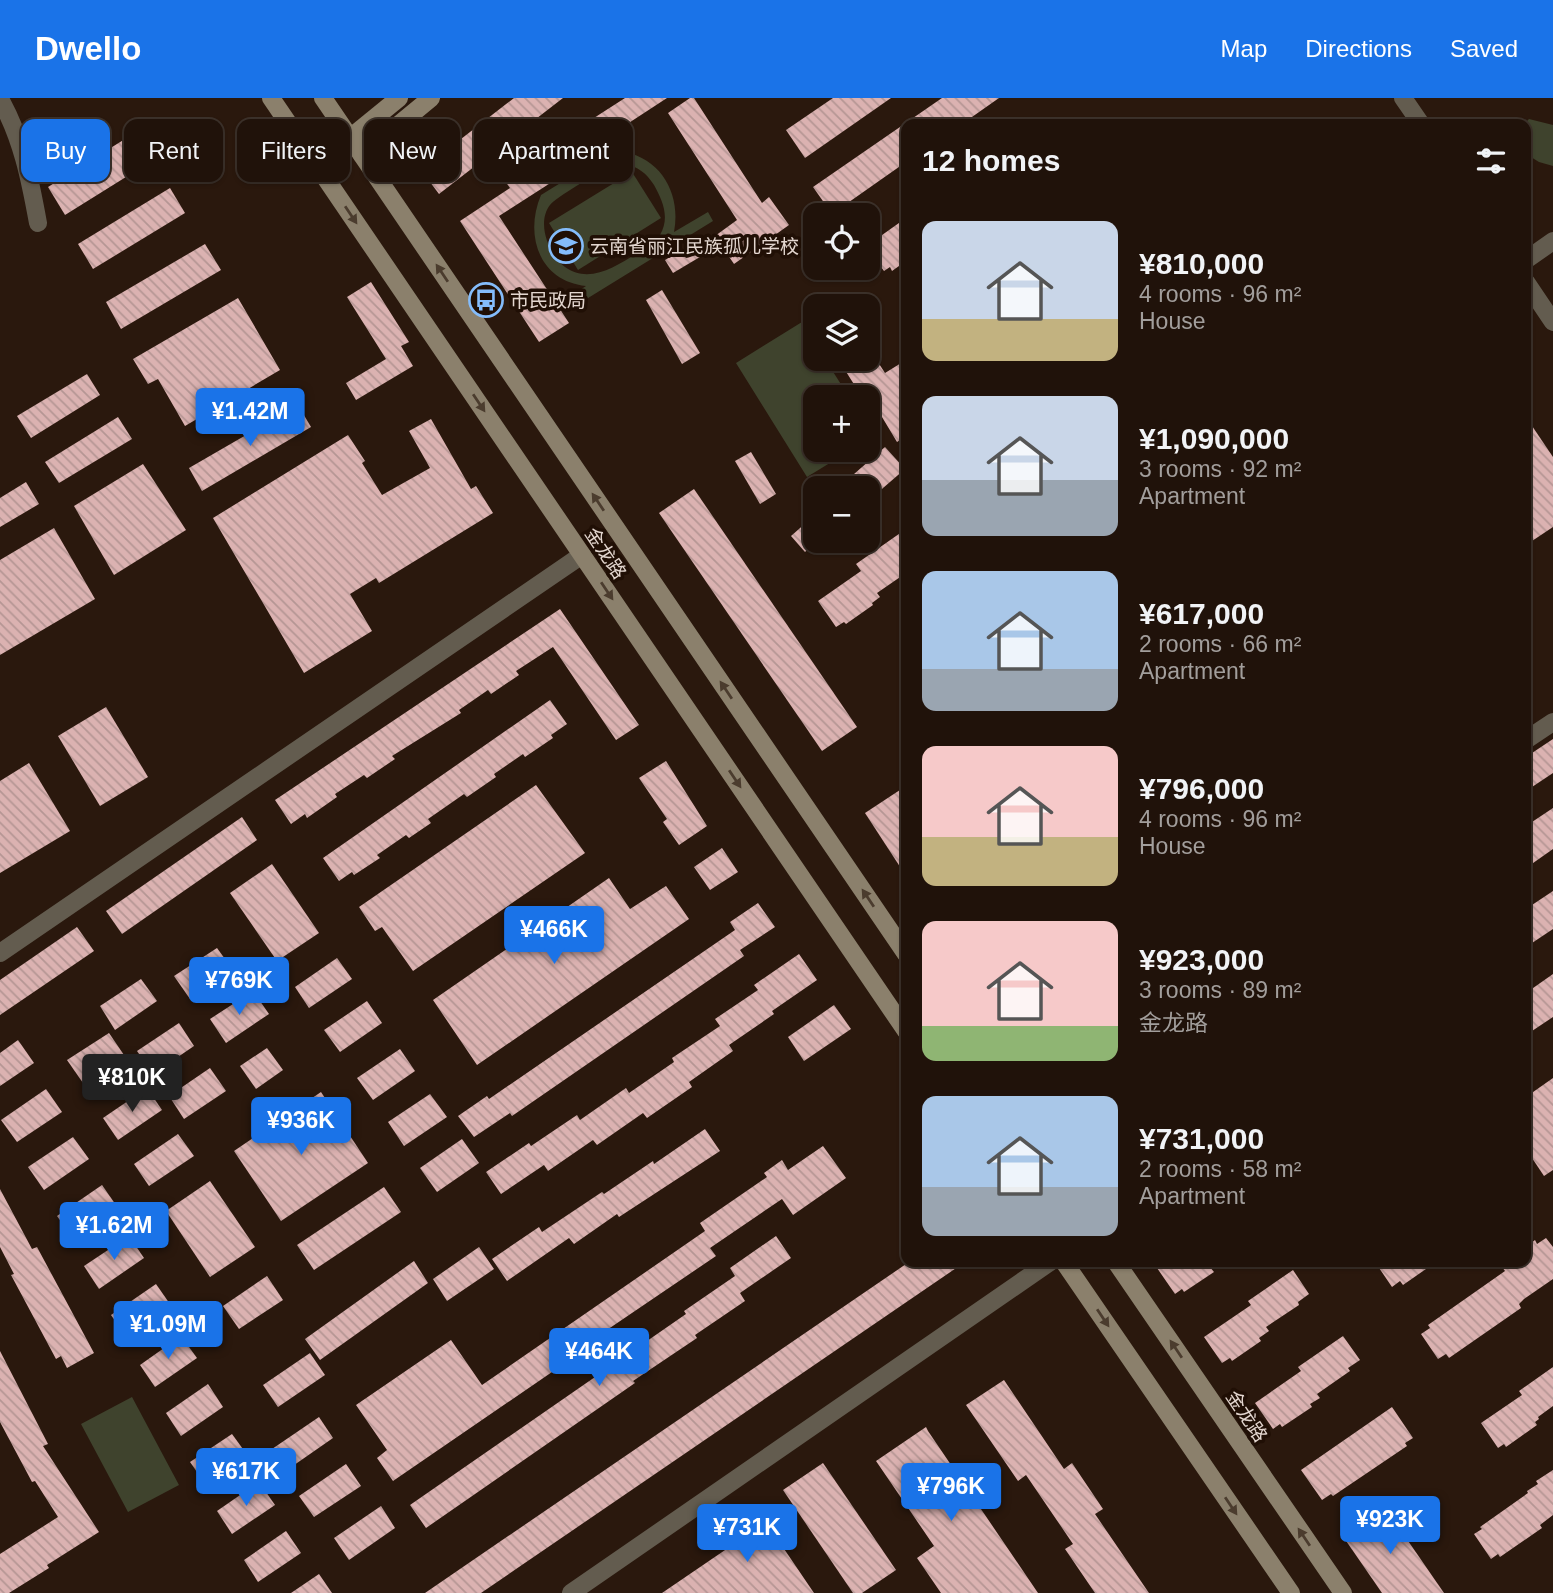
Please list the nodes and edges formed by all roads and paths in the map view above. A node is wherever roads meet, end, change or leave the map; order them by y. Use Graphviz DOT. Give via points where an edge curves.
graph roads {
  1 [pos="271,98"];
  2 [pos="323,98"];
  3 [pos="399,98"];
  4 [pos="431,98"];
  5 [pos="1403,98"];
  6 [pos="0,99"];
  7 [pos="337,119"];
  8 [pos="1417,119"];
  9 [pos="350,138"];
  10 [pos="362,155"];
  11 [pos="38,223"];
  12 [pos="1553,242"];
  13 [pos="1531,257"];
  14 [pos="1531,289"];
  15 [pos="1553,322"];
  16 [pos="582,555"];
  17 [pos="1553,722"];
  18 [pos="1531,737"];
  19 [pos="901,947"];
  20 [pos="0,953"];
  21 [pos="901,1024"];
  22 [pos="1042,1267"];
  23 [pos="1067,1267"];
  24 [pos="1119,1267"];
  25 [pos="570,1593"];
  26 [pos="1291,1593"];
  27 [pos="1343,1593"];
  1 -- 16 [label="main road, 金龙路, one-way"];
  2 -- 7 [label="main road, 金龙路"];
  3 -- 9 [label="main road"];
  4 -- 10 [label="main road"];
  5 -- 8 [label="street"];
  6 -- 11 [label="street" via="23,149"];
  9 -- 10 [label="main road, 金龙路"];
  19 -- 10 [label="main road, 金龙路, one-way"];
  12 -- 13 [label="street"];
  14 -- 15 [label="street"];
  16 -- 20 [label="street"];
  16 -- 21 [label="main road, 金龙路, one-way"];
  17 -- 18 [label="street"];
  22 -- 25 [label="street"];
  23 -- 26 [label="main road, one-way"];
  27 -- 24 [label="main road, 金龙路, one-way"];
}
